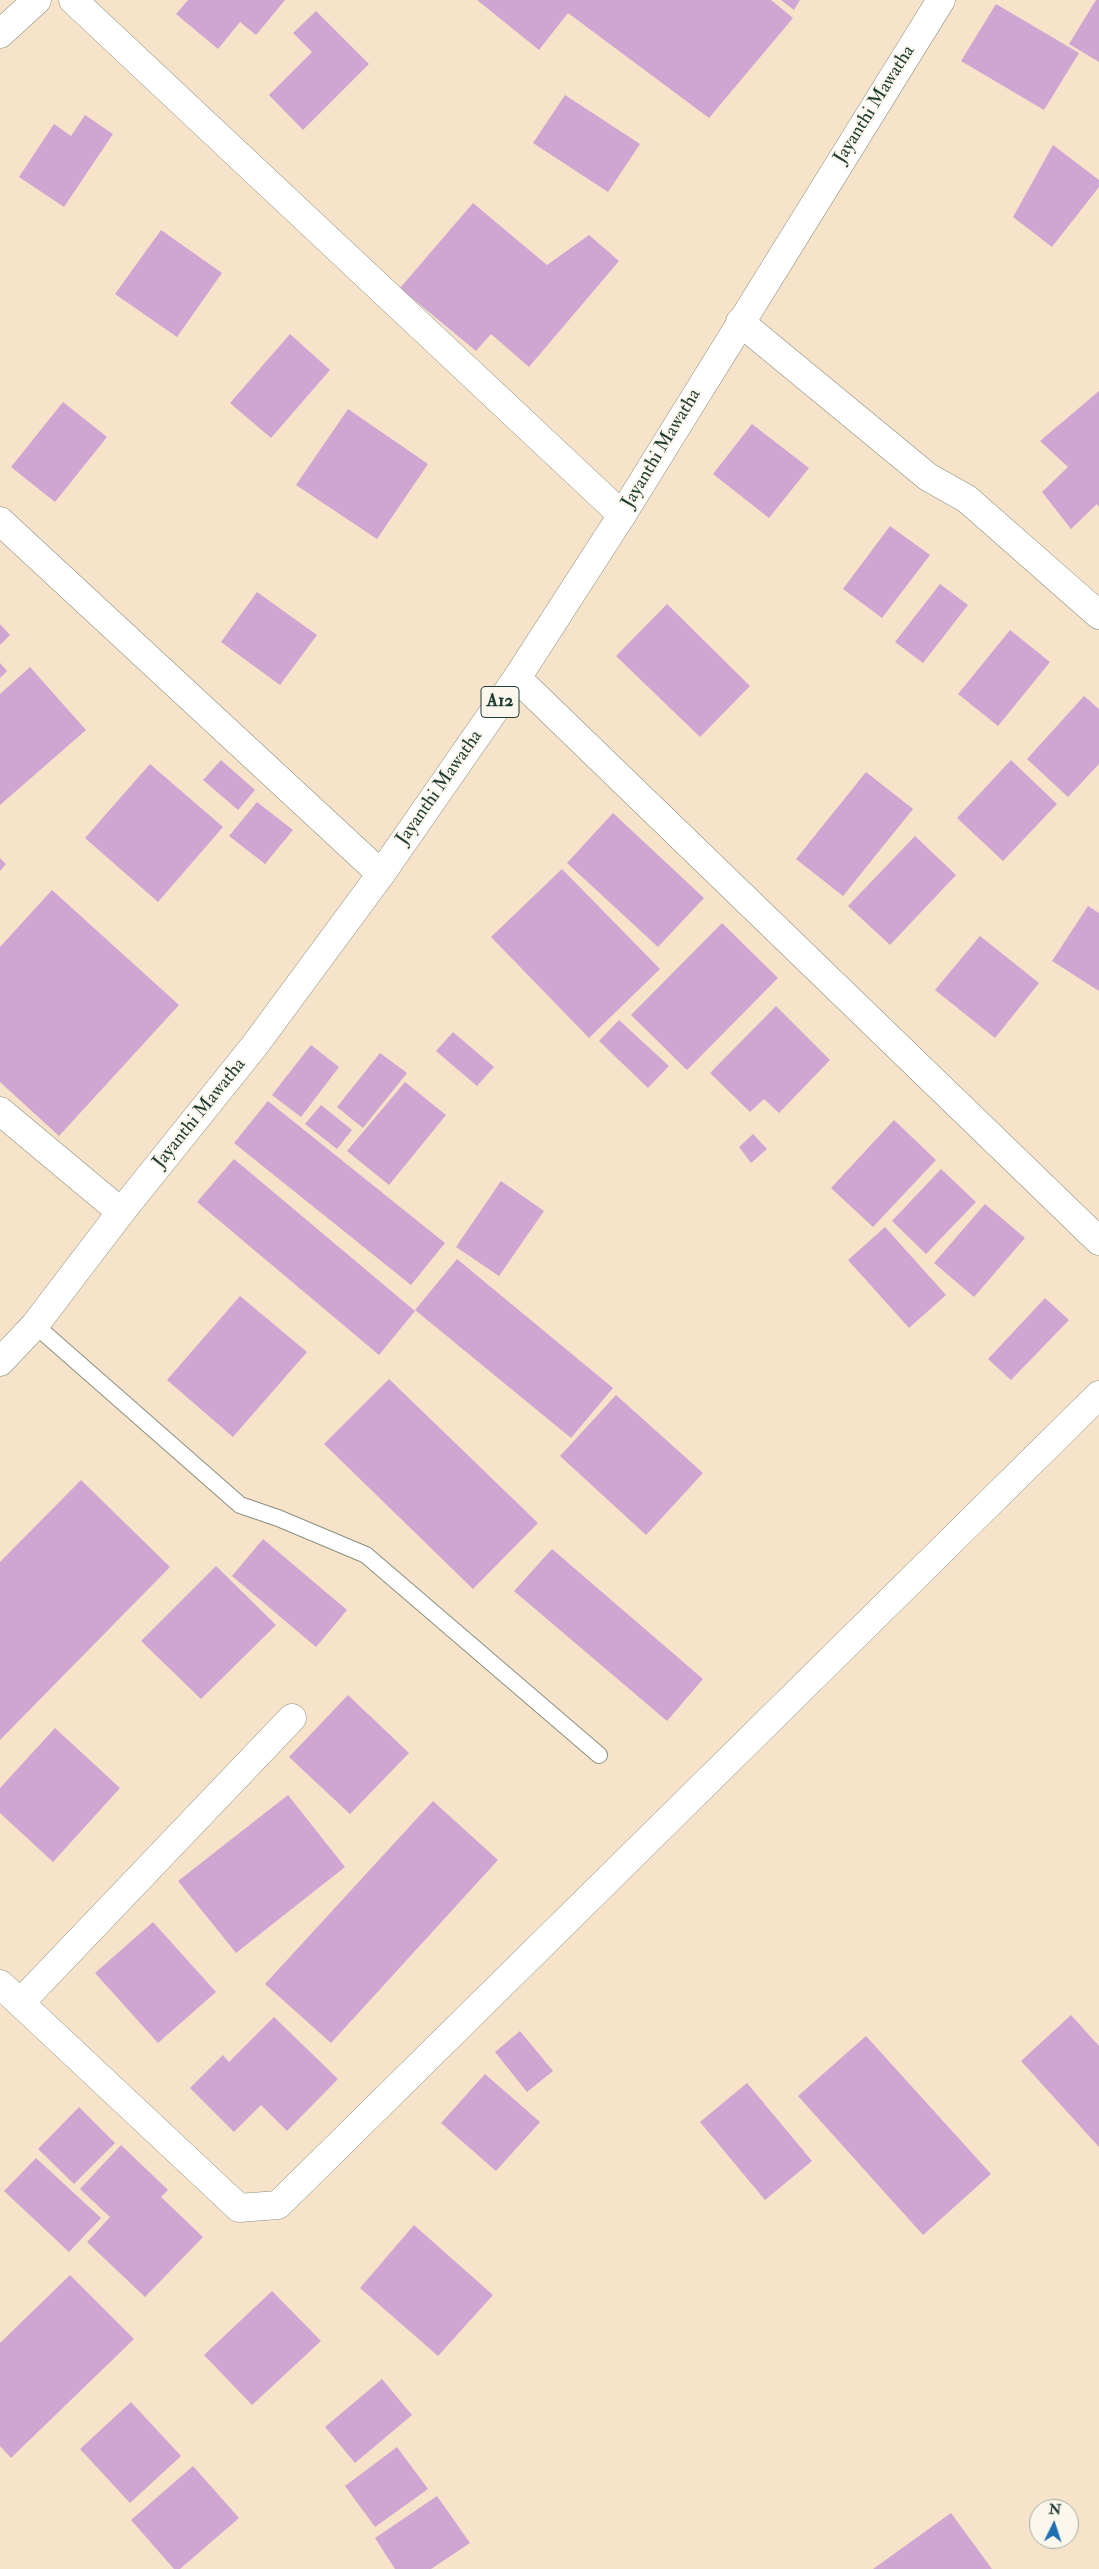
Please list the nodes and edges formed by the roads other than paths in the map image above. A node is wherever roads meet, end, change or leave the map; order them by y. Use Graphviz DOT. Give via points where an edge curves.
graph roads {
  1 [pos="37,0"];
  2 [pos="72,0"];
  3 [pos="941,0"];
  4 [pos="0,34"];
  5 [pos="740,322"];
  6 [pos="622,515"];
  7 [pos="0,520"];
  8 [pos="1099,615"];
  9 [pos="517,678"];
  10 [pos="381,874"];
  11 [pos="0,1111"];
  12 [pos="121,1212"];
  13 [pos="1099,1241"];
  14 [pos="35,1325"];
  15 [pos="0,1362"];
  16 [pos="1099,1395"];
  17 [pos="292,1718"];
  18 [pos="598,1755"];
  19 [pos="0,1984"];
  20 [pos="20,2003"];
  1 -- 4 [label="main road"];
  2 -- 6 [label="main road"];
  3 -- 5 [label="main road, Jayanthi Mawatha / A12"];
  5 -- 6 [label="main road, Jayanthi Mawatha / A12"];
  5 -- 8 [label="main road" via="928,477 967,500"];
  6 -- 9 [label="main road, Jayanthi Mawatha / A12"];
  7 -- 10 [label="main road"];
  9 -- 10 [label="main road, Jayanthi Mawatha / A12"];
  9 -- 13 [label="main road"];
  10 -- 12 [label="main road, Jayanthi Mawatha / A12" via="255,1046"];
  11 -- 12 [label="main road"];
  12 -- 14 [label="main road, Jayanthi Mawatha / A12"];
  14 -- 15 [label="main road, Jayanthi Mawatha / A12"];
  14 -- 18 [label="lane" via="240,1505 366,1555"];
  16 -- 20 [label="main road" via="278,2205 239,2208"];
  17 -- 20 [label="main road"];
  19 -- 20 [label="main road"];
}
